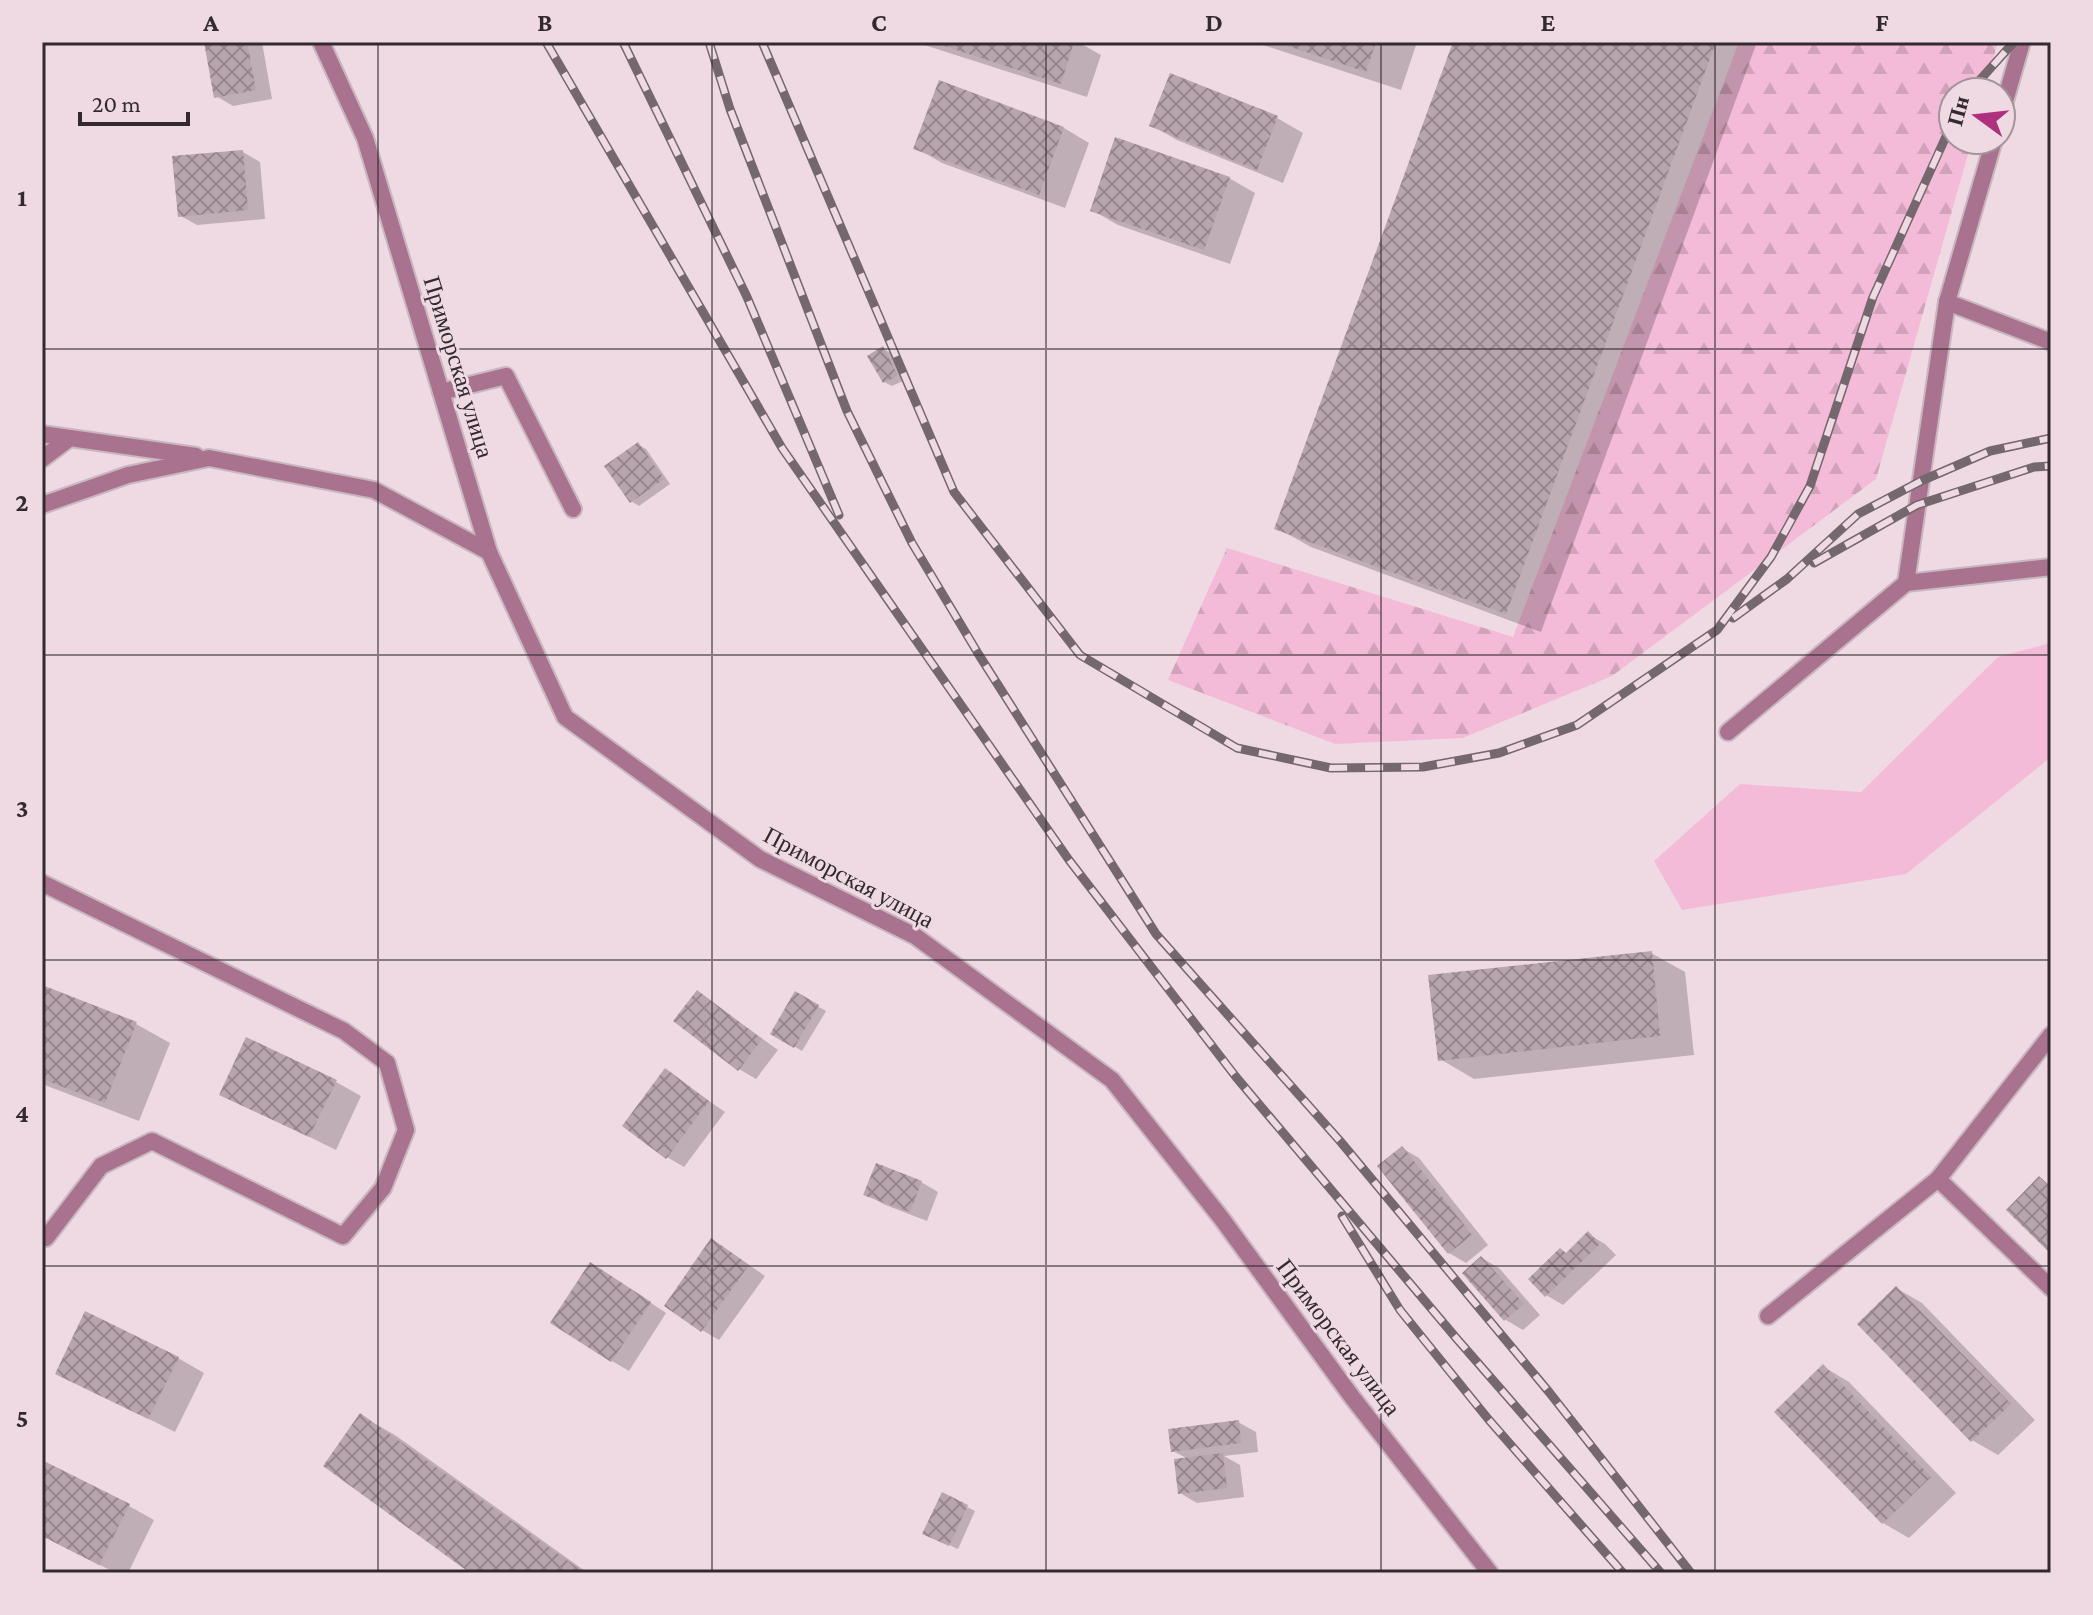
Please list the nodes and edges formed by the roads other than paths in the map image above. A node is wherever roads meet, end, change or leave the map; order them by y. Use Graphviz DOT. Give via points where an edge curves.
graph roads {
  1 [pos="321,42"];
  2 [pos="2022,42"];
  3 [pos="2012,76"];
  4 [pos="1989,156"];
  5 [pos="1947,302"];
  6 [pos="2051,342"];
  7 [pos="441,392"];
  8 [pos="42,434"];
  9 [pos="70,438"];
  10 [pos="209,458"];
  11 [pos="42,459"];
  12 [pos="42,505"];
  13 [pos="573,509"];
  14 [pos="489,552"];
  15 [pos="2051,567"];
  16 [pos="1906,583"];
  17 [pos="1728,732"];
  18 [pos="42,883"];
  19 [pos="2051,1035"];
  20 [pos="1938,1179"];
  21 [pos="43,1240"];
  22 [pos="2051,1288"];
  23 [pos="1768,1316"];
  24 [pos="1490,1573"];
  1 -- 7 [label="street, Приморская улица" via="365,138"];
  2 -- 3 [label="street"];
  4 -- 5 [label="street"];
  5 -- 6 [label="street"];
  5 -- 16 [label="street"];
  7 -- 13 [label="street" via="506,376"];
  7 -- 14 [label="street, Приморская улица"];
  8 -- 9 [label="street"];
  9 -- 10 [label="street"];
  9 -- 11 [label="street"];
  10 -- 12 [label="street" via="128,475"];
  10 -- 14 [label="street" via="374,490"];
  14 -- 24 [label="street, Приморская улица" via="565,717 760,859 915,936 1112,1080"];
  15 -- 16 [label="street"];
  16 -- 17 [label="street"];
  18 -- 21 [label="street" via="344,1031 387,1063 406,1130 383,1188 343,1236 152,1141 101,1166"];
  19 -- 20 [label="street"];
  20 -- 22 [label="street"];
  20 -- 23 [label="street"];
}
